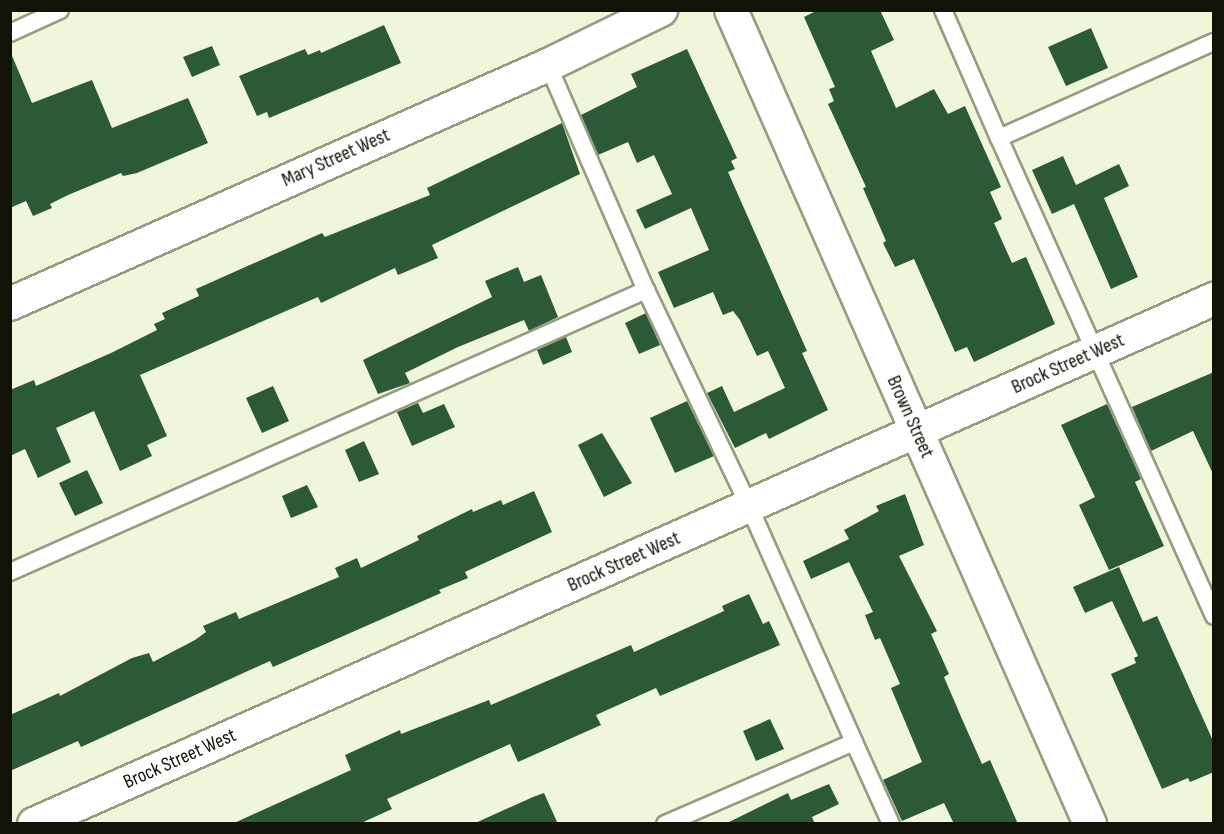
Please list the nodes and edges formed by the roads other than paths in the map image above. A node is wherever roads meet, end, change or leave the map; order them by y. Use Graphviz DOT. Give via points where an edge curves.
graph roads {
  1 [pos="60,10"];
  2 [pos="661,10"];
  3 [pos="731,10"];
  4 [pos="943,10"];
  5 [pos="10,33"];
  6 [pos="1214,42"];
  7 [pos="548,65"];
  8 [pos="999,138"];
  9 [pos="646,290"];
  10 [pos="1214,299"];
  11 [pos="10,304"];
  12 [pos="1094,353"];
  13 [pos="916,431"];
  14 [pos="749,506"];
  15 [pos="10,572"];
  16 [pos="1207,584"];
  17 [pos="1214,616"];
  18 [pos="854,742"];
  19 [pos="34,824"];
  20 [pos="665,824"];
  21 [pos="891,824"];
  22 [pos="1090,824"];
  1 -- 5 [label="lane"];
  2 -- 7 [label="street, Mary Street West"];
  3 -- 13 [label="street, Brown Street"];
  4 -- 8 [label="lane"];
  6 -- 8 [label="lane"];
  7 -- 9 [label="lane"];
  7 -- 11 [label="street, Mary Street West"];
  8 -- 12 [label="lane"];
  9 -- 14 [label="lane"];
  9 -- 15 [label="lane"];
  10 -- 12 [label="street, Brock Street West"];
  12 -- 13 [label="street, Brock Street West"];
  12 -- 16 [label="lane"];
  13 -- 14 [label="street, Brock Street West"];
  13 -- 22 [label="street, Brown Street"];
  14 -- 18 [label="lane"];
  14 -- 19 [label="street, Brock Street West"];
  16 -- 17 [label="lane"];
  18 -- 20 [label="lane"];
  18 -- 21 [label="lane"];
}
